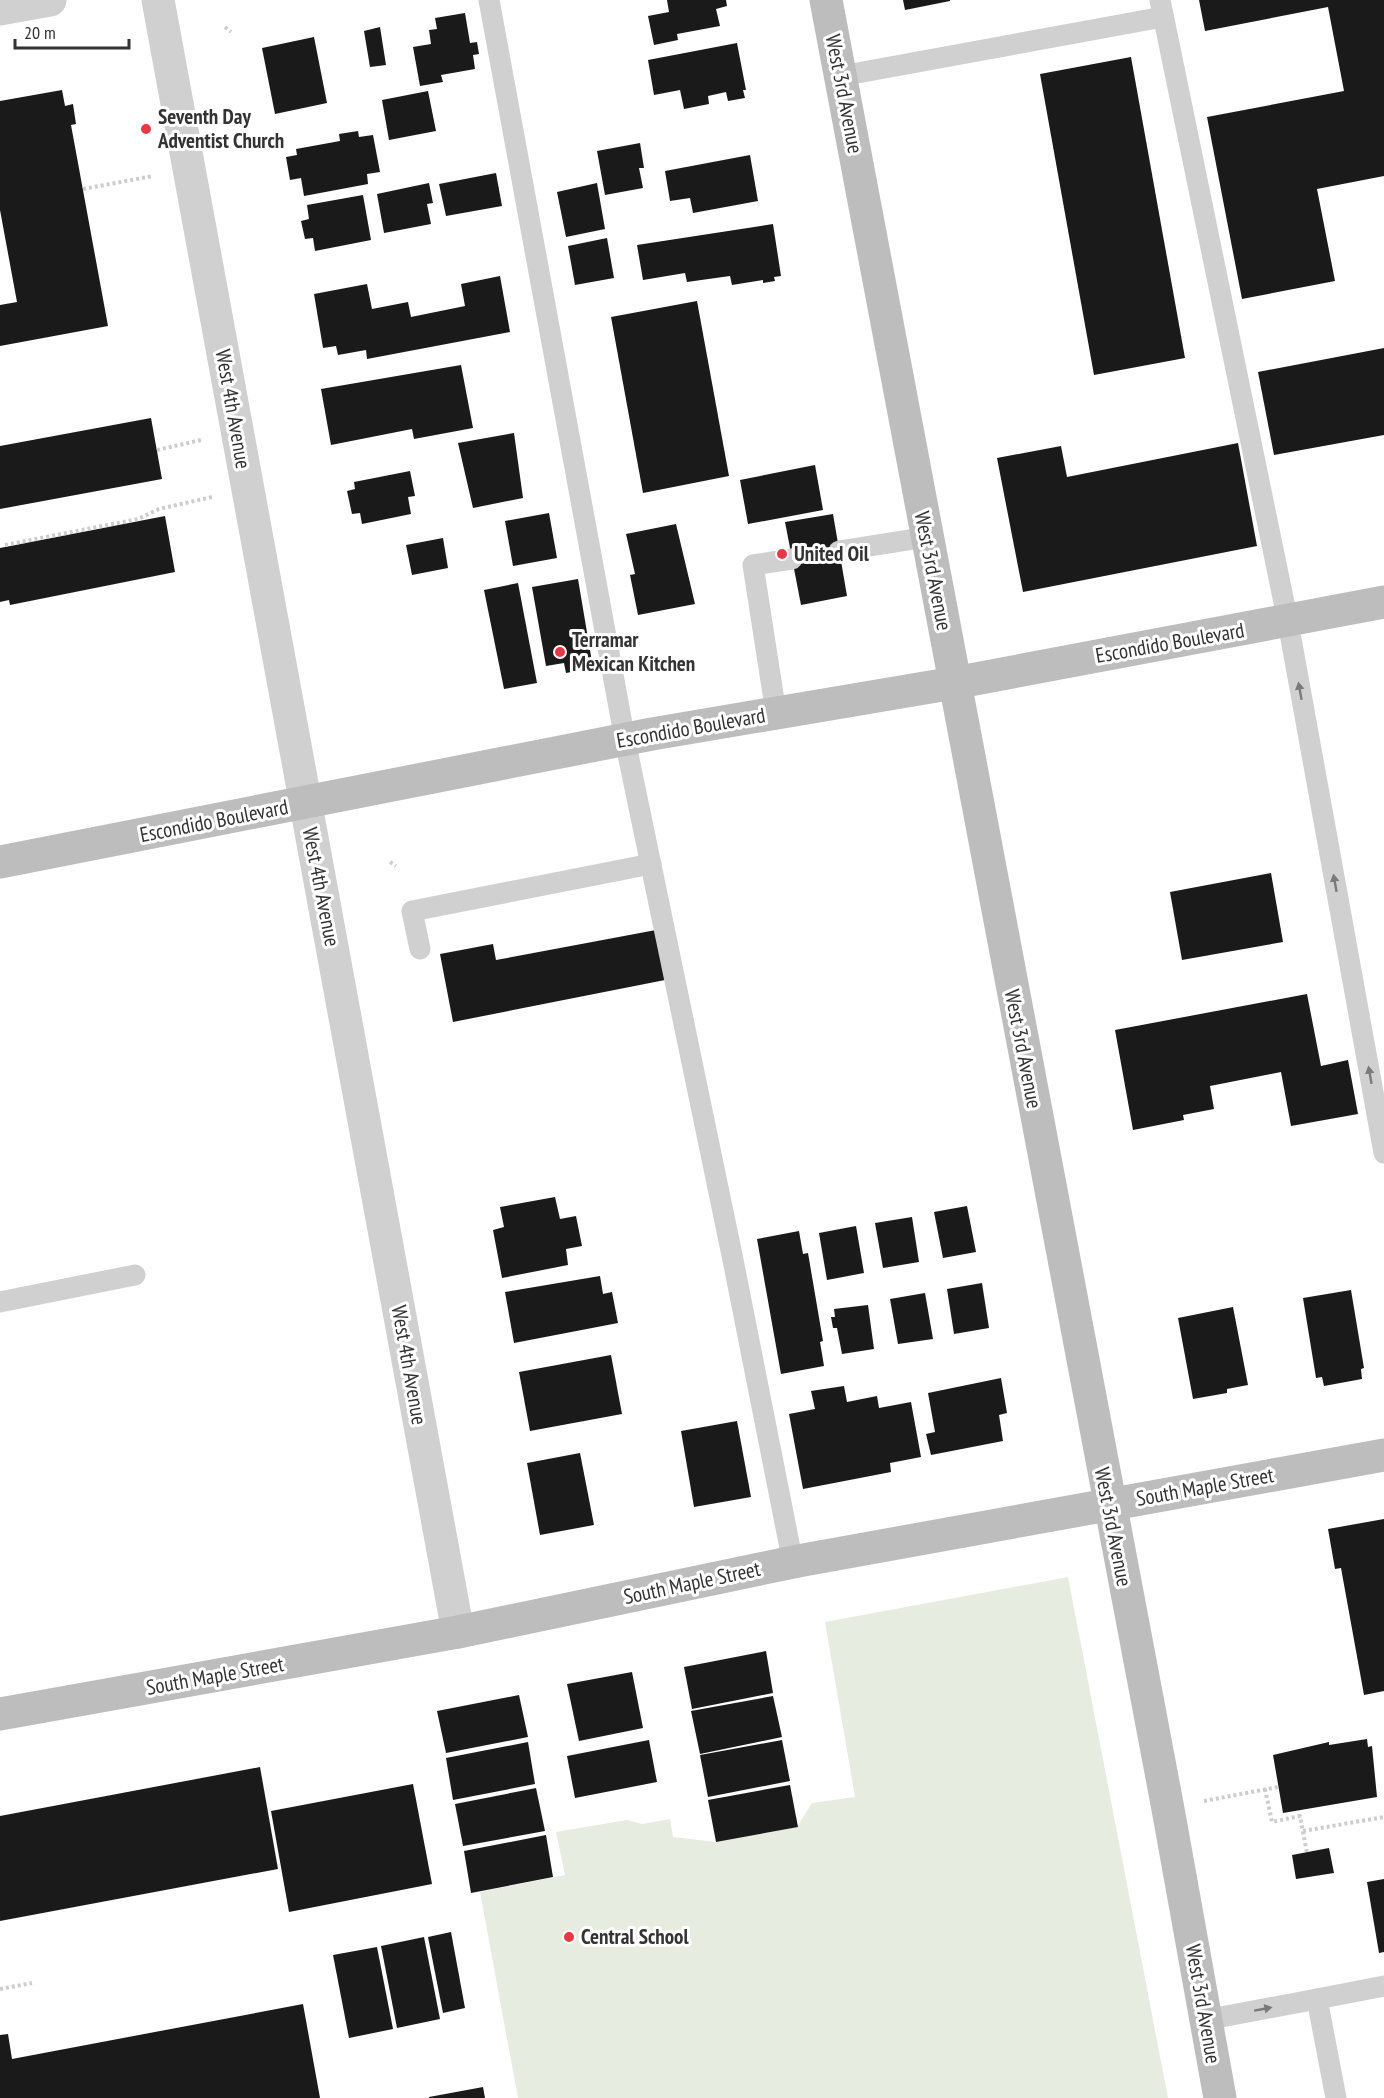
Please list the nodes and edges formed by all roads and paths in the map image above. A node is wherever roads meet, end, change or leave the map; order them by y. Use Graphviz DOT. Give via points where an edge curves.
graph roads {
  1 [pos="50,0"];
  2 [pos="158,0"];
  3 [pos="489,0"];
  4 [pos="826,0"];
  5 [pos="0,9"];
  6 [pos="1162,9"];
  7 [pos="225,27"];
  8 [pos="231,32"];
  9 [pos="841,76"];
  10 [pos="189,168"];
  11 [pos="83,189"];
  12 [pos="237,431"];
  13 [pos="157,450"];
  14 [pos="248,489"];
  15 [pos="927,537"];
  16 [pos="5,545"];
  17 [pos="839,551"];
  18 [pos="792,559"];
  19 [pos="1384,602"];
  20 [pos="1287,622"];
  21 [pos="954,682"];
  22 [pos="776,713"];
  23 [pos="625,740"];
  24 [pos="305,804"];
  25 [pos="0,862"];
  26 [pos="390,862"];
  27 [pos="651,864"];
  28 [pos="396,866"];
  29 [pos="420,949"];
  30 [pos="1384,1153"];
  31 [pos="135,1275"];
  32 [pos="0,1302"];
  33 [pos="1384,1455"];
  34 [pos="1109,1505"];
  35 [pos="793,1563"];
  36 [pos="458,1632"];
  37 [pos="0,1714"];
  38 [pos="1278,1787"];
  39 [pos="1265,1789"];
  40 [pos="1168,1809"];
  41 [pos="1384,1817"];
  42 [pos="1303,1831"];
  43 [pos="1307,1853"];
  44 [pos="32,1983"];
  45 [pos="1384,1986"];
  46 [pos="0,1989"];
  47 [pos="1317,1999"];
  48 [pos="1205,2020"];
  49 [pos="1220,2098"];
  50 [pos="1336,2098"];
  1 -- 5 [label="street"];
  2 -- 10 [label="street, West 4th Avenue"];
  3 -- 23 [label="lane"];
  4 -- 9 [label="street, West 3rd Avenue"];
  6 -- 9 [label="lane"];
  6 -- 20 [label="lane"];
  7 -- 8 [label="path"];
  9 -- 15 [label="street, West 3rd Avenue"];
  10 -- 11 [label="path"];
  10 -- 12 [label="street, West 4th Avenue"];
  12 -- 13 [label="path"];
  12 -- 14 [label="street, West 4th Avenue"];
  14 -- 16 [label="path" via="159,509 138,519"];
  14 -- 24 [label="street, West 4th Avenue"];
  15 -- 17 [label="lane"];
  15 -- 21 [label="street, West 3rd Avenue"];
  18 -- 22 [label="lane" via="753,565"];
  19 -- 20 [label="street, Escondido Boulevard"];
  20 -- 21 [label="street, Escondido Boulevard"];
  30 -- 20 [label="lane, one-way"];
  21 -- 22 [label="street, Escondido Boulevard"];
  21 -- 34 [label="street, West 3rd Avenue"];
  22 -- 23 [label="street, Escondido Boulevard"];
  23 -- 24 [label="street, Escondido Boulevard"];
  23 -- 27 [label="lane"];
  24 -- 25 [label="street, Escondido Boulevard"];
  24 -- 36 [label="street, West 4th Avenue"];
  26 -- 28 [label="path"];
  27 -- 29 [label="lane" via="412,911"];
  27 -- 35 [label="lane"];
  31 -- 32 [label="lane"];
  33 -- 34 [label="street, South Maple Street"];
  34 -- 35 [label="street, South Maple Street"];
  34 -- 40 [label="street, West 3rd Avenue"];
  35 -- 36 [label="street, South Maple Street"];
  36 -- 37 [label="street, South Maple Street"];
  38 -- 39 [label="path"];
  39 -- 40 [label="path"];
  39 -- 42 [label="path" via="1272,1822 1300,1816"];
  40 -- 48 [label="street, West 3rd Avenue"];
  41 -- 42 [label="path"];
  42 -- 43 [label="path"];
  44 -- 46 [label="path"];
  45 -- 47 [label="lane"];
  48 -- 47 [label="lane, one-way"];
  47 -- 50 [label="lane"];
  48 -- 49 [label="street, West 3rd Avenue"];
}
